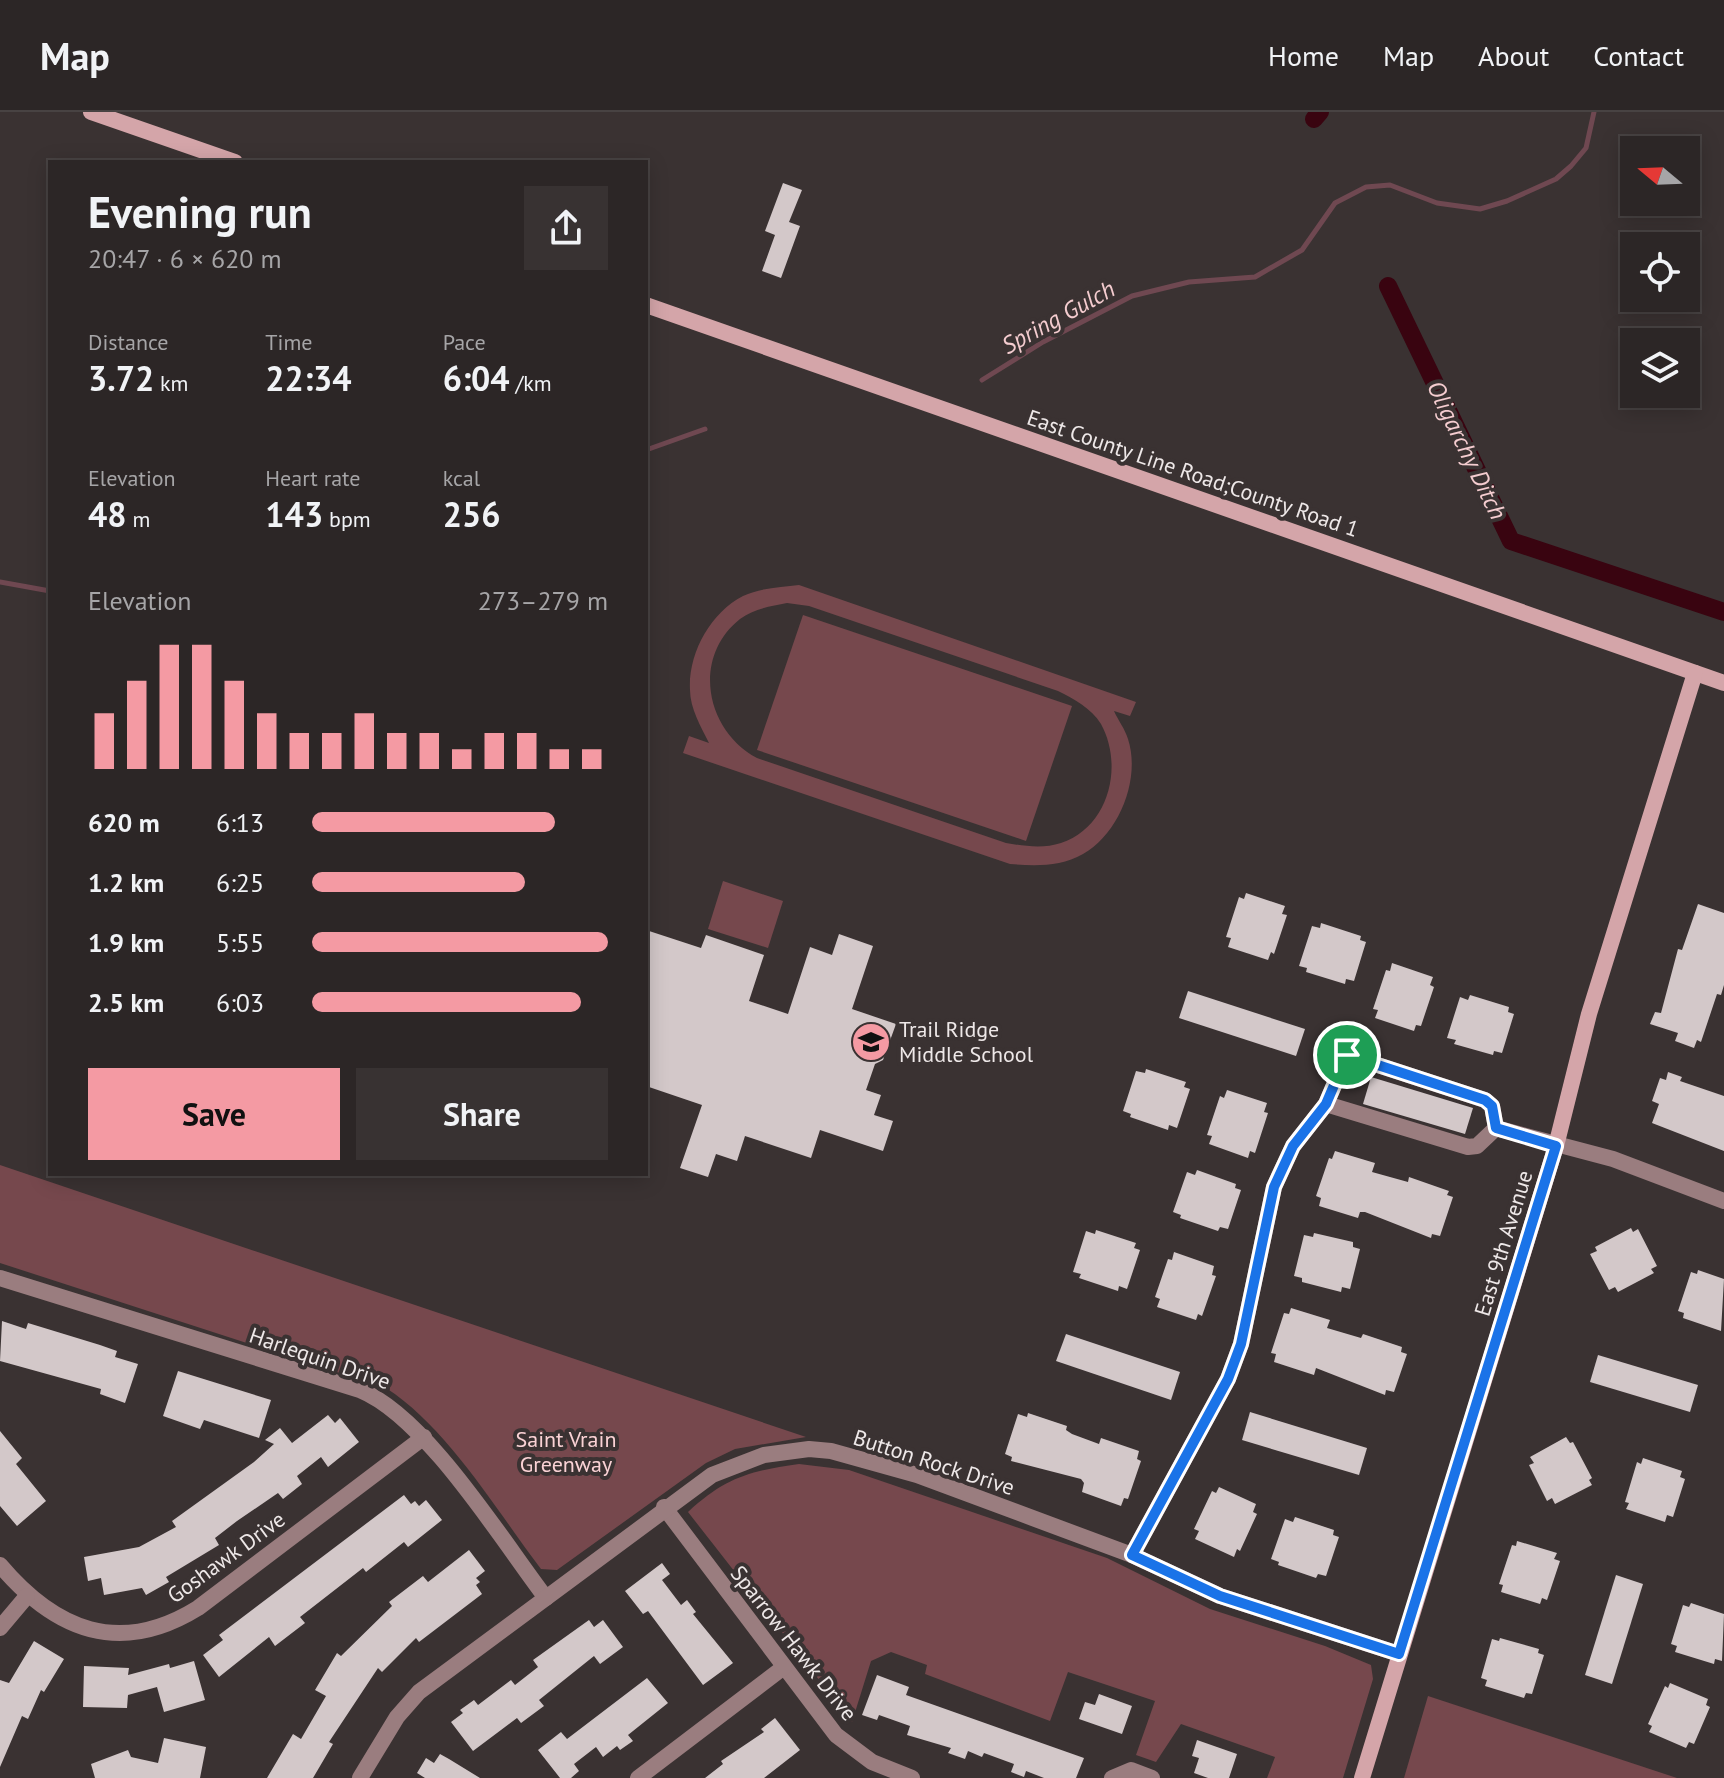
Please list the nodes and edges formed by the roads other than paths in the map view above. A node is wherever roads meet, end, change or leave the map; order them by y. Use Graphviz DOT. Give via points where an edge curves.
graph roads {
  1 [pos="91,112"];
  2 [pos="229,160"];
  3 [pos="648,306"];
  4 [pos="1695,673"];
  5 [pos="1724,683"];
  6 [pos="1326,1104"];
  7 [pos="1496,1128"];
  8 [pos="1556,1146"];
  9 [pos="1724,1201"];
  10 [pos="0,1278"];
  11 [pos="424,1437"];
  12 [pos="664,1507"];
  13 [pos="1132,1555"];
  14 [pos="0,1565"];
  15 [pos="27,1596"];
  16 [pos="546,1598"];
  17 [pos="0,1628"];
  18 [pos="1399,1654"];
  19 [pos="784,1667"];
  20 [pos="360,1778"];
  21 [pos="638,1778"];
  22 [pos="912,1778"];
  23 [pos="1112,1778"];
  24 [pos="1152,1778"];
  25 [pos="1362,1778"];
  1 -- 2 [label="main road"];
  3 -- 4 [label="main road, East County Line Road;County Road 1"];
  4 -- 5 [label="main road, East County Line Road;County Road 1"];
  4 -- 8 [label="main road, East 9th Avenue" via="1589,1014"];
  6 -- 7 [label="street" via="1468,1147 1477,1146"];
  6 -- 7 [label="street" via="1347,1055 1485,1100 1492,1106"];
  6 -- 13 [label="street" via="1293,1146 1274,1187 1241,1344 1228,1379"];
  7 -- 8 [label="street"];
  8 -- 9 [label="street" via="1625,1163"];
  8 -- 18 [label="main road, East 9th Avenue"];
  10 -- 11 [label="street, Harlequin Drive" via="360,1390 392,1406"];
  11 -- 15 [label="street, Goshawk Drive" via="181,1618 145,1630 90,1630 57,1617"];
  11 -- 16 [label="street, Harlequin Drive"];
  12 -- 13 [label="street, Button Rock Drive" via="740,1463 782,1451 831,1451 917,1475"];
  12 -- 16 [label="street, Button Rock Drive"];
  12 -- 19 [label="street, Sparrow Hawk Drive"];
  13 -- 18 [label="street, Button Rock Drive" via="1220,1596"];
  14 -- 15 [label="street, Goshawk Drive"];
  15 -- 17 [label="street"];
  16 -- 20 [label="street, Button Rock Drive" via="407,1703"];
  18 -- 25 [label="main road, East 9th Avenue"];
  19 -- 21 [label="street"];
  19 -- 22 [label="street, Sparrow Hawk Drive" via="852,1750"];
  23 -- 24 [label="street" via="1131,1770"];
}
